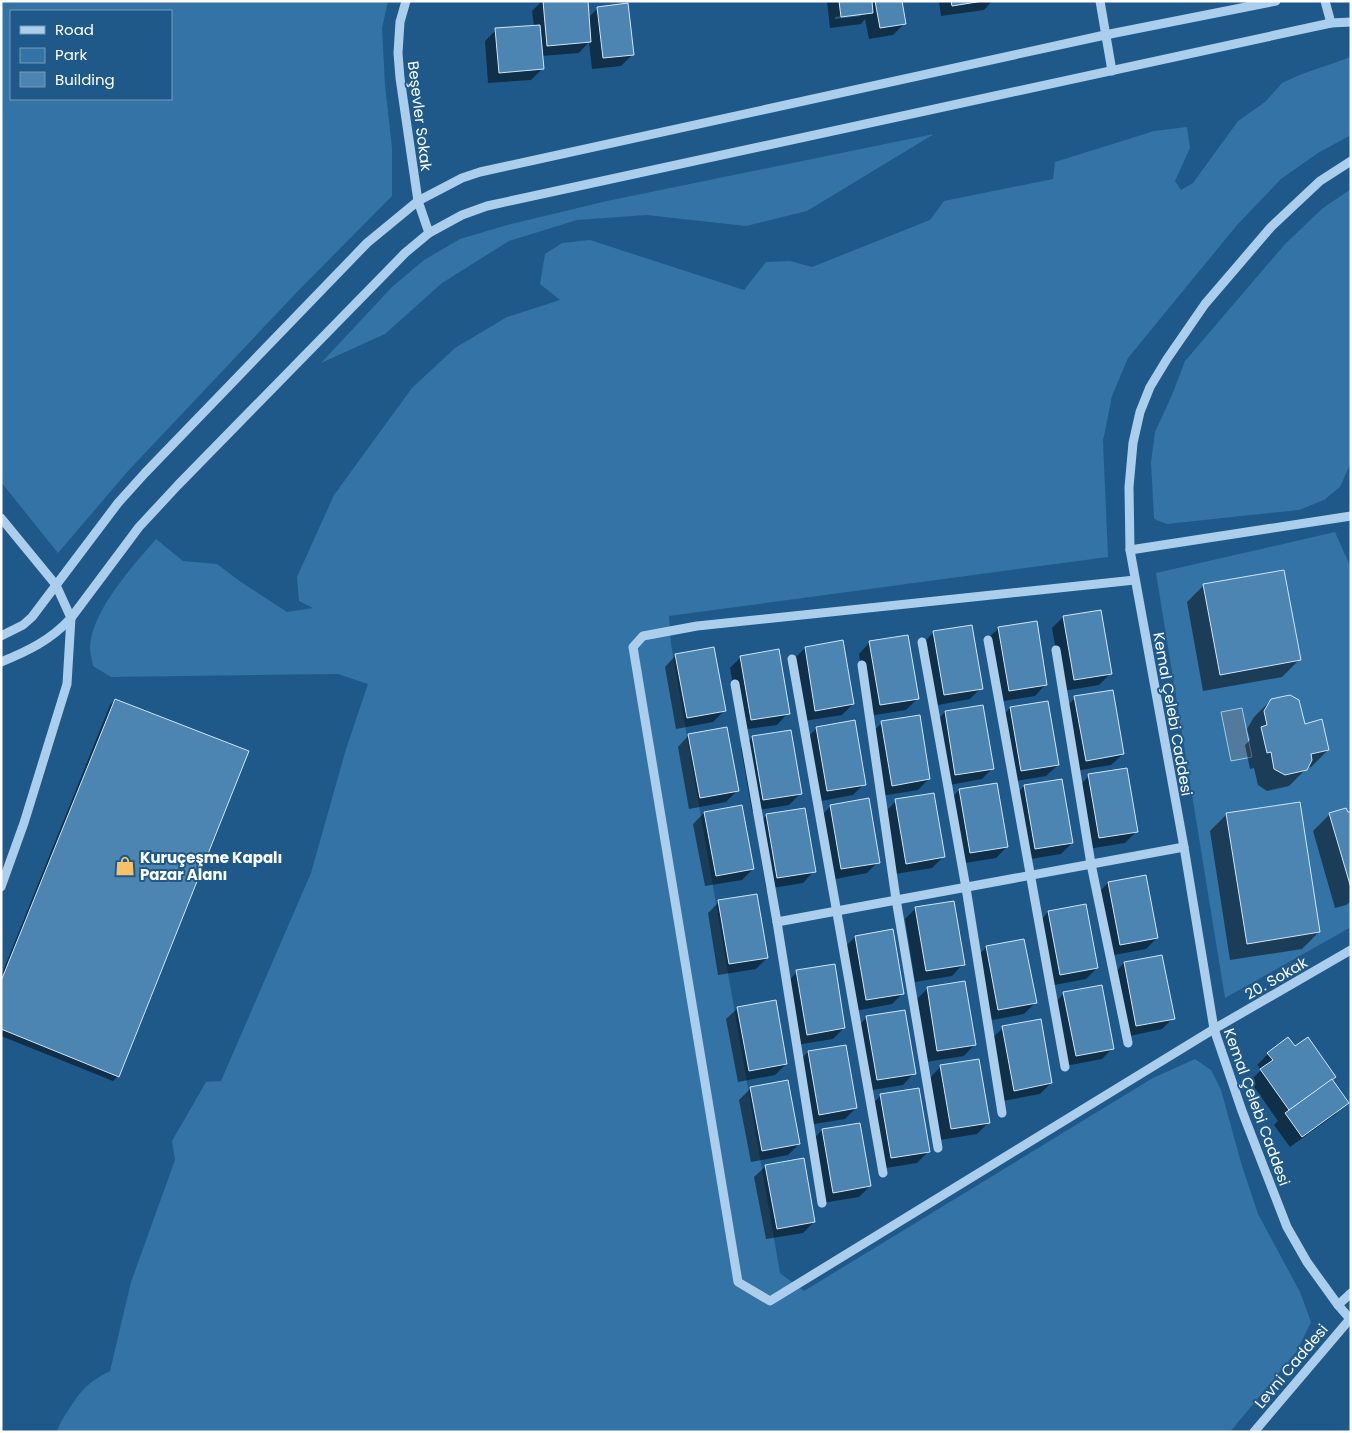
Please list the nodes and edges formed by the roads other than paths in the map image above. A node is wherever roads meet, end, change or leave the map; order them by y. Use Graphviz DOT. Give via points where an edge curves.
graph roads {
  1 [pos="406,1"];
  2 [pos="1100,1"];
  3 [pos="1276,1"];
  4 [pos="1325,1"];
  5 [pos="1351,22"];
  6 [pos="1331,23"];
  7 [pos="1104,35"];
  8 [pos="1112,71"];
  9 [pos="1351,161"];
  10 [pos="418,201"];
  11 [pos="429,233"];
  12 [pos="1351,516"];
  13 [pos="1,518"];
  14 [pos="1130,550"];
  15 [pos="1135,580"];
  16 [pos="56,585"];
  17 [pos="71,618"];
  18 [pos="1,636"];
  19 [pos="988,640"];
  20 [pos="922,642"];
  21 [pos="1056,650"];
  22 [pos="792,659"];
  23 [pos="1,662"];
  24 [pos="862,665"];
  25 [pos="735,684"];
  26 [pos="1184,847"];
  27 [pos="1090,864"];
  28 [pos="1030,876"];
  29 [pos="1,887"];
  30 [pos="966,888"];
  31 [pos="896,899"];
  32 [pos="836,910"];
  33 [pos="777,922"];
  34 [pos="1351,950"];
  35 [pos="1214,1029"];
  36 [pos="1128,1043"];
  37 [pos="1064,1067"];
  38 [pos="1002,1113"];
  39 [pos="938,1148"];
  40 [pos="883,1173"];
  41 [pos="822,1203"];
  42 [pos="1351,1293"];
  43 [pos="1338,1305"];
  44 [pos="1350,1319"];
  45 [pos="1254,1432"];
  1 -- 10 [label="street, Beşevler Sokak" via="400,22 399,70"];
  2 -- 7 [label="street"];
  3 -- 7 [label="street"];
  4 -- 6 [label="street"];
  5 -- 6 [label="street"];
  6 -- 8 [label="street"];
  7 -- 8 [label="street"];
  7 -- 10 [label="street" via="480,172"];
  8 -- 11 [label="street" via="487,206"];
  9 -- 14 [label="street, Kemal Çelebi Caddesi" via="1320,181 1271,227 1205,304 1150,387 1133,443 1129,487"];
  10 -- 11 [label="street, Beşevler Sokak"];
  10 -- 16 [label="street" via="367,242 144,473"];
  11 -- 17 [label="street" via="405,253 178,485 139,527"];
  12 -- 14 [label="street"];
  13 -- 16 [label="street"];
  14 -- 15 [label="street, Kemal Çelebi Caddesi"];
  15 -- 26 [label="street, Kemal Çelebi Caddesi"];
  15 -- 35 [label="street, 20. Sokak" via="697,626 643,636 632,647 738,1282 770,1301"];
  16 -- 17 [label="street"];
  16 -- 18 [label="street" via="32,617"];
  17 -- 23 [label="street" via="38,646"];
  17 -- 29 [label="street" via="66,684"];
  19 -- 28 [label="street"];
  20 -- 30 [label="street"];
  21 -- 27 [label="street"];
  22 -- 32 [label="street"];
  24 -- 31 [label="street"];
  25 -- 33 [label="street"];
  26 -- 27 [label="street"];
  26 -- 35 [label="street, Kemal Çelebi Caddesi"];
  27 -- 28 [label="street"];
  27 -- 36 [label="street"];
  28 -- 30 [label="street"];
  28 -- 37 [label="street"];
  30 -- 31 [label="street"];
  30 -- 38 [label="street"];
  31 -- 32 [label="street"];
  31 -- 39 [label="street"];
  32 -- 33 [label="street"];
  32 -- 40 [label="street"];
  33 -- 41 [label="street"];
  34 -- 35 [label="street, 20. Sokak"];
  35 -- 43 [label="street, Kemal Çelebi Caddesi" via="1287,1227"];
  42 -- 43 [label="street"];
  43 -- 44 [label="street, Kemal Çelebi Caddesi"];
  44 -- 45 [label="street, Levni Caddesi"];
}
